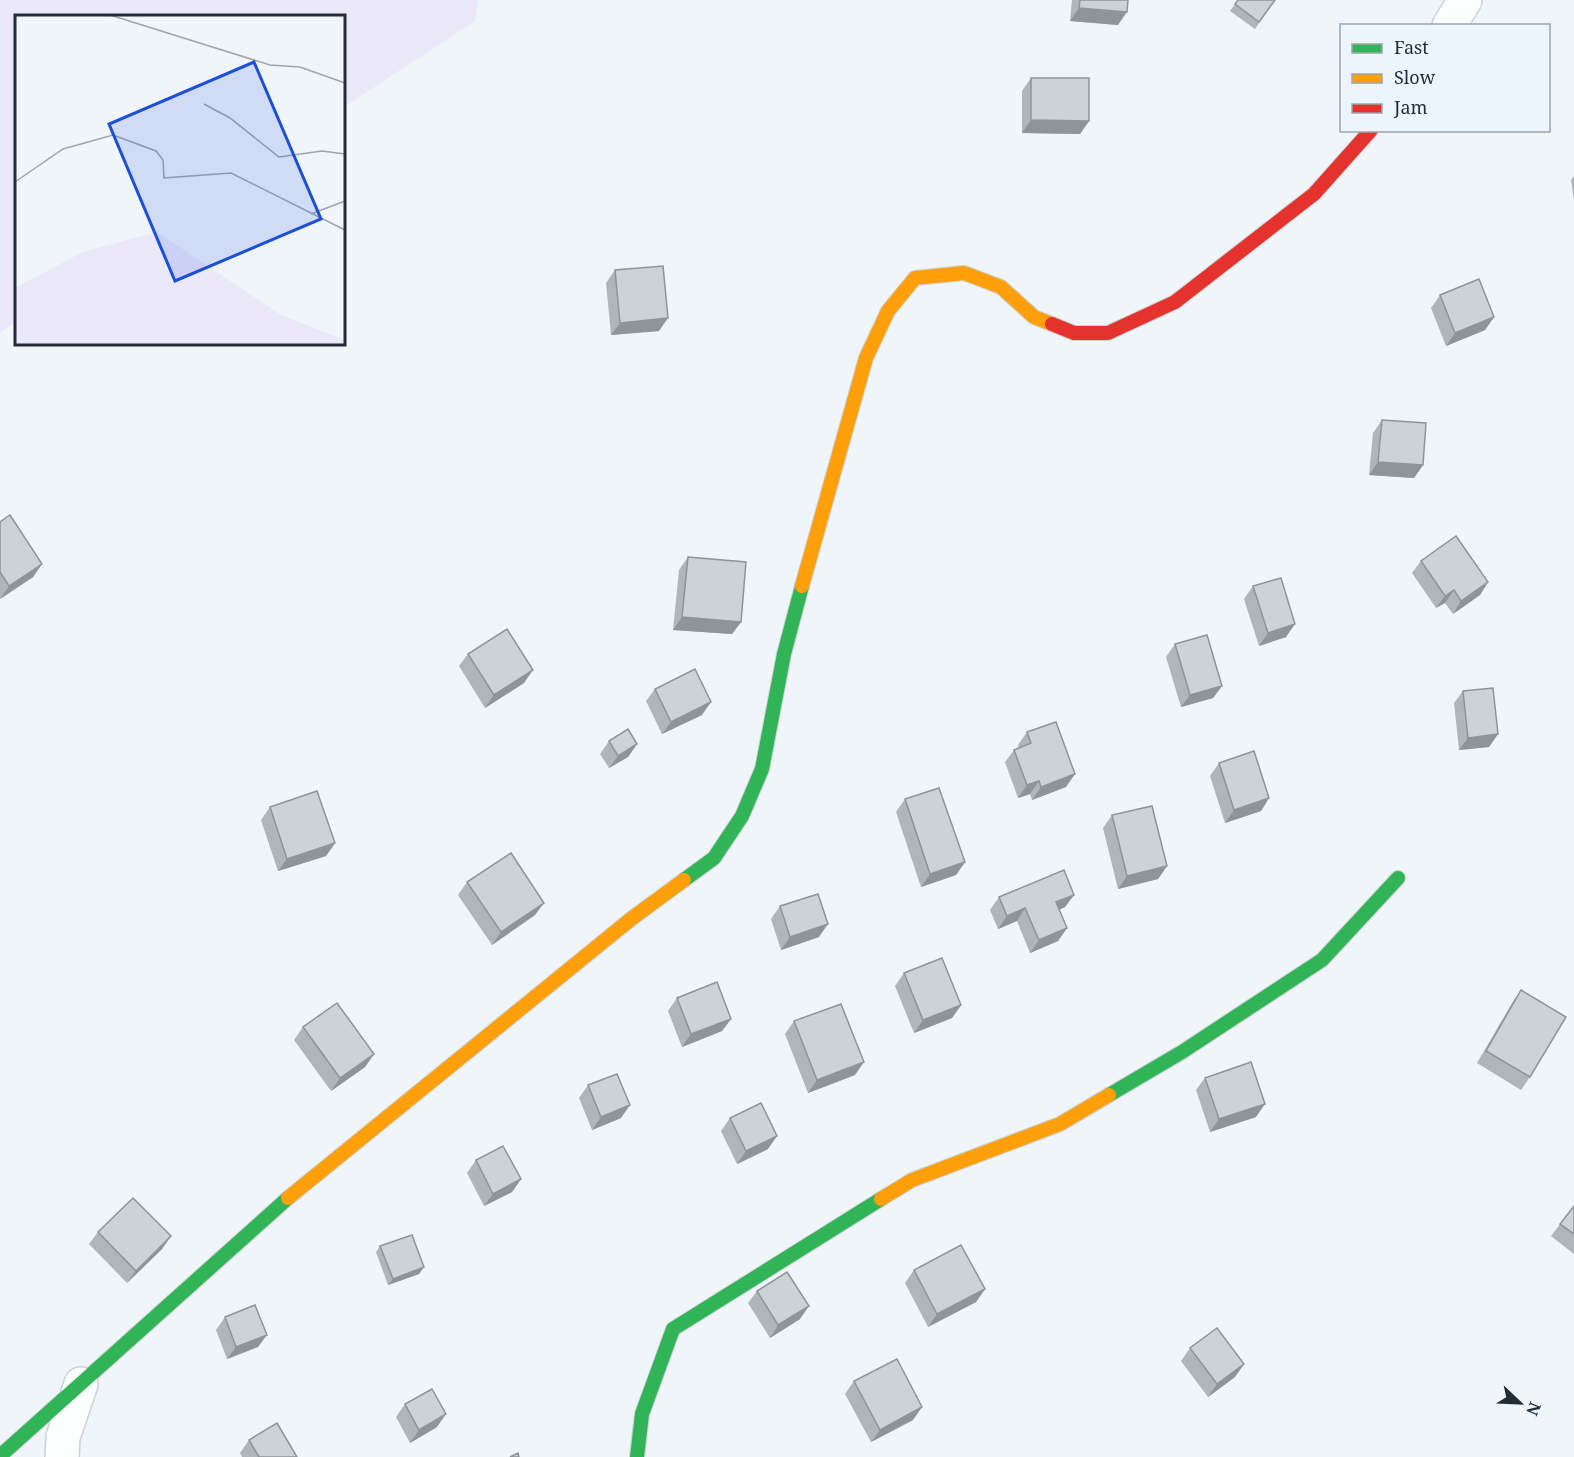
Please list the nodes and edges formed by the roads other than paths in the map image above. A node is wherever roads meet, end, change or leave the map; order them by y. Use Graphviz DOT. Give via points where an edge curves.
graph roads {
  1 [pos="1464,0"];
  2 [pos="1450,24"];
  3 [pos="1369,132"];
  4 [pos="1398,878"];
  5 [pos="81,1384"];
  6 [pos="0,1456"];
  7 [pos="62,1457"];
  8 [pos="637,1457"];
  1 -- 2 [label="street"];
  3 -- 5 [label="street" via="1314,194 1175,302 1108,333 1074,333 1034,317 1001,287 964,273 915,278 888,311 866,358 784,654 762,769 742,816 714,858 631,919 275,1209"];
  4 -- 8 [label="street" via="1322,960 1182,1052 1060,1124 912,1180 673,1329 642,1414"];
  5 -- 6 [label="street"];
  5 -- 7 [label="street" via="63,1437"];
}
